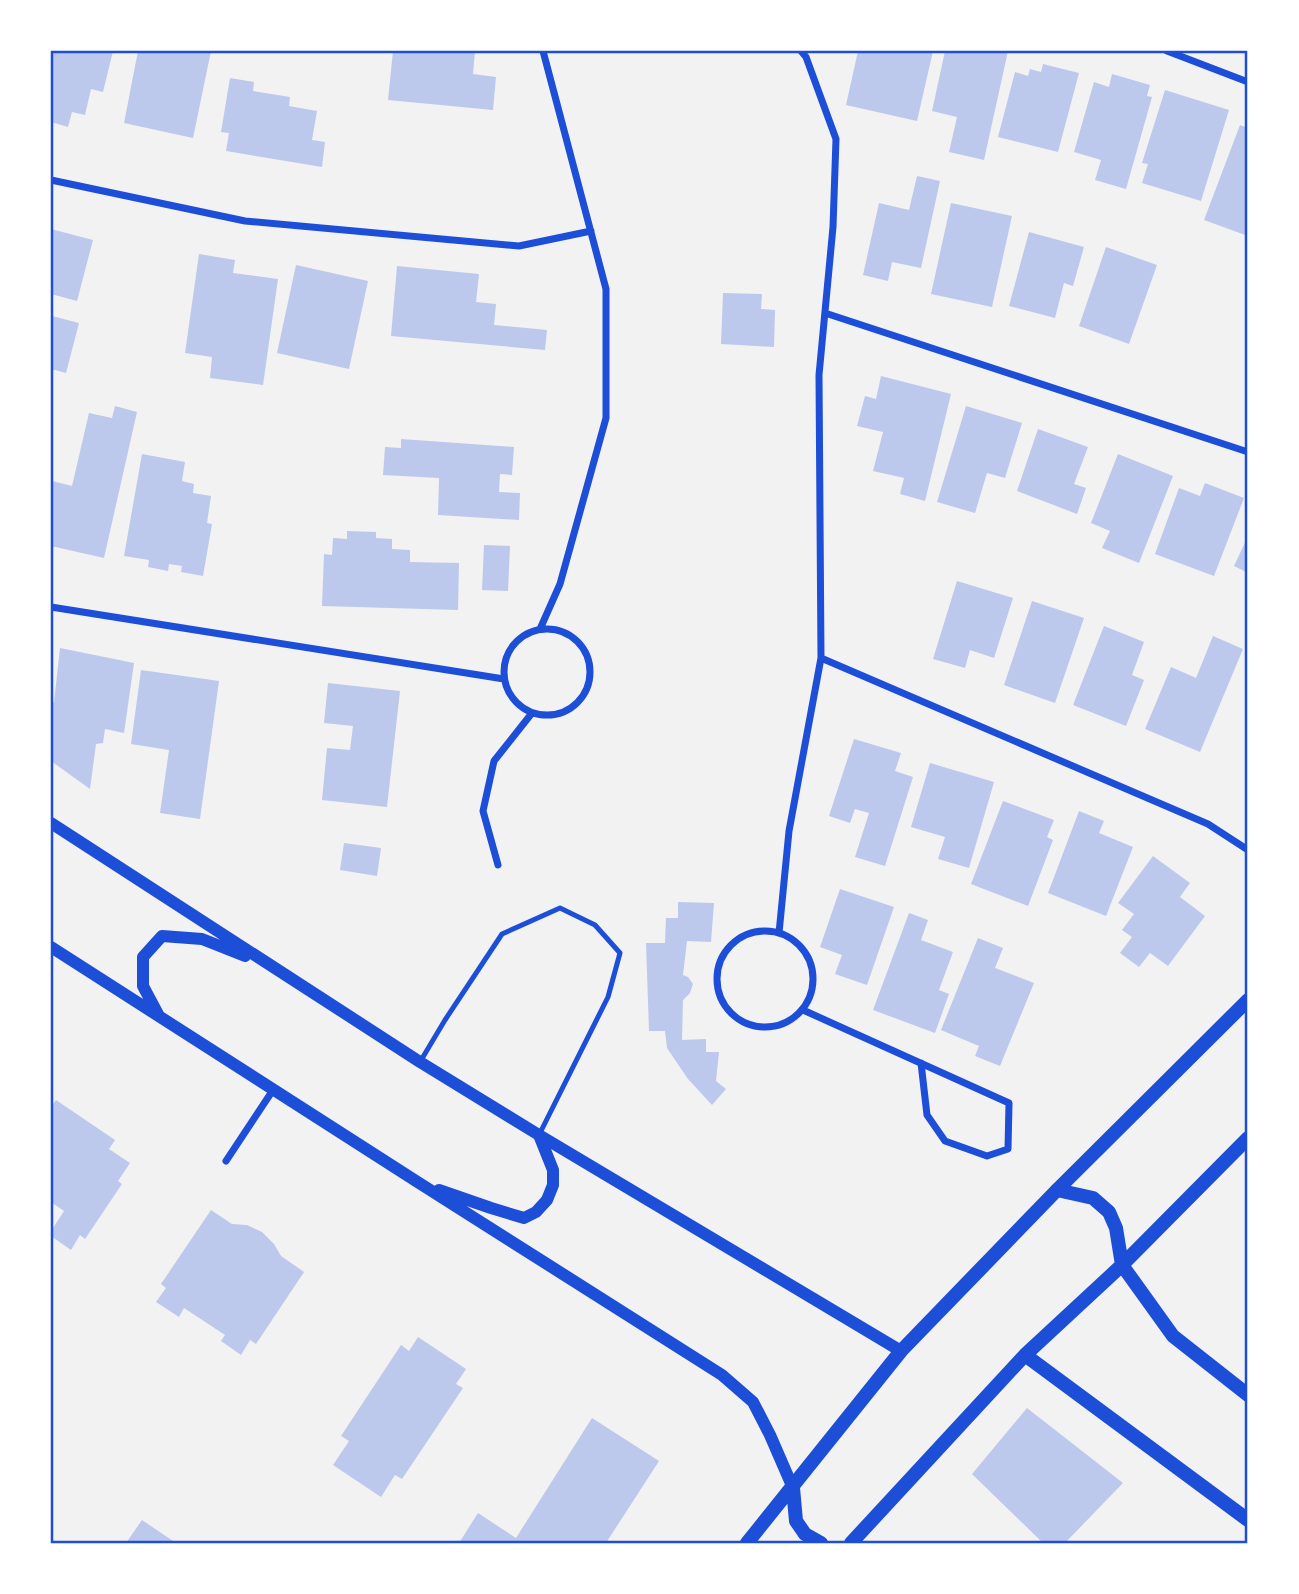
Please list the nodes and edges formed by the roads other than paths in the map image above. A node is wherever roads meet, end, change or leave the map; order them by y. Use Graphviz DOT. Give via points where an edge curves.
graph roads {
  1 [pos="543,51"];
  2 [pos="801,51"];
  3 [pos="1167,51"];
  4 [pos="1248,82"];
  5 [pos="51,180"];
  6 [pos="591,231"];
  7 [pos="825,313"];
  8 [pos="1248,452"];
  9 [pos="51,607"];
  10 [pos="540,629"];
  11 [pos="821,658"];
  12 [pos="504,680"];
  13 [pos="532,713"];
  14 [pos="51,823"];
  15 [pos="1248,850"];
  16 [pos="498,865"];
  17 [pos="779,933"];
  18 [pos="51,947"];
  19 [pos="271,966"];
  20 [pos="1248,1000"];
  21 [pos="803,1010"];
  22 [pos="159,1017"];
  23 [pos="420,1062"];
  24 [pos="921,1063"];
  25 [pos="273,1090"];
  26 [pos="539,1135"];
  27 [pos="1248,1138"];
  28 [pos="226,1161"];
  29 [pos="416,1181"];
  30 [pos="1057,1190"];
  31 [pos="1122,1265"];
  32 [pos="901,1351"];
  33 [pos="1025,1355"];
  34 [pos="1248,1395"];
  35 [pos="793,1488"];
  36 [pos="1248,1520"];
  37 [pos="747,1543"];
  38 [pos="821,1543"];
  39 [pos="851,1543"];
  1 -- 6 [label="street"];
  2 -- 7 [label="street" via="836,139"];
  3 -- 4 [label="street"];
  5 -- 6 [label="street" via="246,221 520,246"];
  6 -- 10 [label="street" via="606,289 606,418 560,584"];
  7 -- 8 [label="street"];
  7 -- 11 [label="street" via="819,375"];
  9 -- 12 [label="street"];
  10 -- 12 [label="street" via="519,639 506,657"];
  10 -- 13 [label="street" via="563,632 581,645 590,666 588,688 575,707 554,716"];
  11 -- 15 [label="street" via="1208,824"];
  11 -- 17 [label="street" via="789,831"];
  12 -- 13 [label="street" via="514,700"];
  13 -- 16 [label="street" via="494,761 483,811"];
  14 -- 19 [label="street"];
  17 -- 21 [label="street" via="804,951 811,965 813,981"];
  17 -- 21 [label="street" via="747,934 733,943 717,971 717,986 722,1002 745,1023 776,1027"];
  18 -- 22 [label="street"];
  19 -- 22 [label="street" via="202,939 162,936 143,957 143,986"];
  19 -- 23 [label="street"];
  20 -- 30 [label="main road"];
  21 -- 24 [label="street"];
  22 -- 25 [label="street"];
  23 -- 26 [label="street"];
  23 -- 26 [label="lane" via="502,934 560,908 595,925 620,953 608,997"];
  24 -- 24 [label="street" via="1009,1103 1008,1149 987,1156 945,1141 927,1115"];
  25 -- 28 [label="street"];
  25 -- 29 [label="street"];
  26 -- 29 [label="street" via="554,1170 553,1185 547,1200 524,1217"];
  26 -- 32 [label="street"];
  27 -- 31 [label="main road"];
  29 -- 35 [label="street" via="722,1375 753,1402"];
  30 -- 31 [label="main road" via="1093,1198 1109,1212"];
  30 -- 32 [label="main road"];
  31 -- 33 [label="main road"];
  31 -- 34 [label="main road" via="1173,1336"];
  32 -- 35 [label="main road"];
  33 -- 36 [label="main road"];
  33 -- 39 [label="main road"];
  35 -- 37 [label="main road"];
  35 -- 38 [label="main road" via="796,1521 805,1534"];
}
